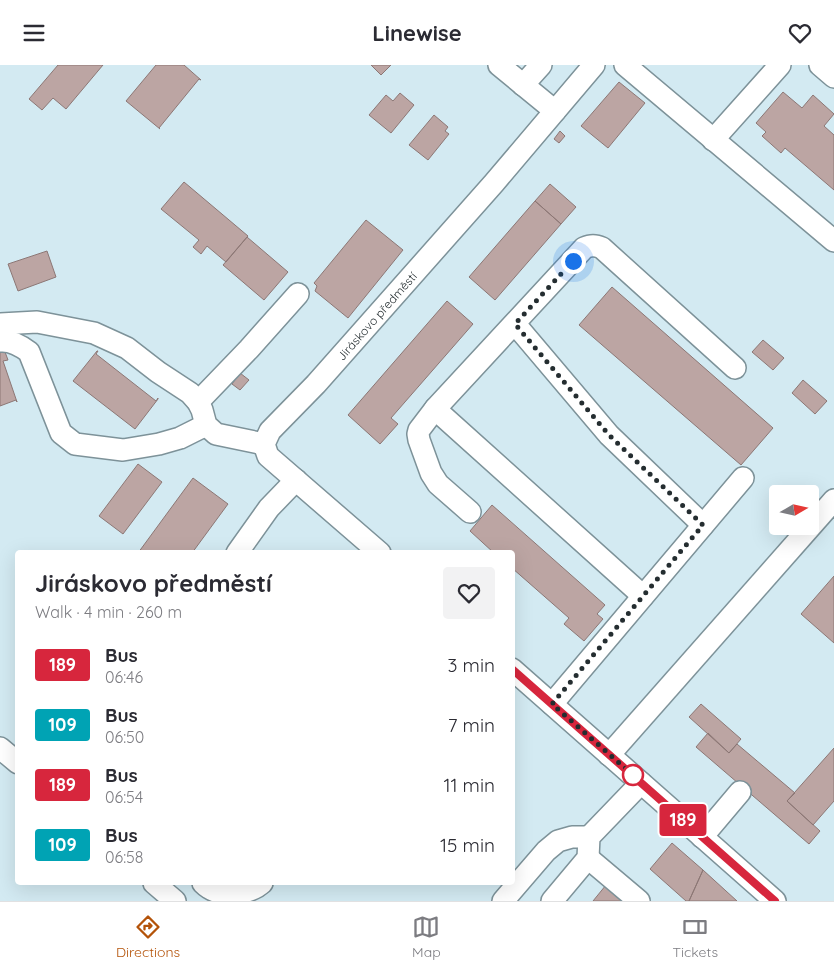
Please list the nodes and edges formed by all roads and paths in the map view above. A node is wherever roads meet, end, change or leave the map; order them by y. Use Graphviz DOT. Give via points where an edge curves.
graph roads {
  1 [pos="499,65"];
  2 [pos="541,65"];
  3 [pos="594,65"];
  4 [pos="625,65"];
  5 [pos="780,65"];
  6 [pos="820,65"];
  7 [pos="834,77"];
  8 [pos="523,85"];
  9 [pos="555,111"];
  10 [pos="713,140"];
  11 [pos="834,241"];
  12 [pos="298,294"];
  13 [pos="0,324"];
  14 [pos="515,324"];
  15 [pos="0,341"];
  16 [pos="735,368"];
  17 [pos="198,402"];
  18 [pos="435,409"];
  19 [pos="206,425"];
  20 [pos="264,444"];
  21 [pos="743,478"];
  22 [pos="296,480"];
  23 [pos="834,500"];
  24 [pos="470,512"];
  25 [pos="703,525"];
  26 [pos="239,550"];
  27 [pos="377,550"];
  28 [pos="643,596"];
  29 [pos="515,672"];
  30 [pos="552,704"];
  31 [pos="0,748"];
  32 [pos="609,755"];
  33 [pos="15,760"];
  34 [pos="641,783"];
  35 [pos="740,792"];
  36 [pos="702,837"];
  37 [pos="589,847"];
  38 [pos="156,885"];
  39 [pos="205,885"];
  40 [pos="260,885"];
  41 [pos="175,901"];
  42 [pos="503,901"];
  43 [pos="552,901"];
  44 [pos="639,901"];
  45 [pos="775,901"];
  1 -- 8 [label="street"];
  2 -- 8 [label="street"];
  3 -- 9 [label="street, Jiráskovo předměstí"];
  4 -- 10 [label="street"];
  5 -- 10 [label="street"];
  6 -- 7 [label="street"];
  8 -- 9 [label="street"];
  9 -- 20 [label="street, Jiráskovo předměstí" via="316,384 270,431"];
  10 -- 11 [label="street"];
  12 -- 17 [label="street"];
  13 -- 17 [label="street" via="37,322 94,333 127,348"];
  14 -- 16 [label="street" via="584,248 597,246"];
  14 -- 18 [label="street"];
  14 -- 25 [label="street" via="609,435"];
  15 -- 19 [label="street" via="19,344 28,351 60,433 76,444 123,449 180,438"];
  17 -- 19 [label="street"];
  18 -- 24 [label="street" via="419,430 419,440 438,484"];
  18 -- 28 [label="street"];
  19 -- 20 [label="street" via="216,434"];
  20 -- 22 [label="street" via="268,457"];
  21 -- 25 [label="street"];
  22 -- 26 [label="street" via="269,509"];
  22 -- 27 [label="street"];
  23 -- 32 [label="street"];
  25 -- 28 [label="street"];
  28 -- 30 [label="street"];
  29 -- 30 [label="street"];
  30 -- 32 [label="street"];
  31 -- 33 [label="street"];
  32 -- 34 [label="street"];
  34 -- 36 [label="street"];
  34 -- 37 [label="street"];
  35 -- 36 [label="street"];
  36 -- 45 [label="street"];
  37 -- 42 [label="street" via="572,837 558,841"];
  37 -- 43 [label="street"];
  37 -- 44 [label="street"];
  38 -- 41 [label="street"];
  39 -- 40 [label="street" via="225,893 247,892"];
}
